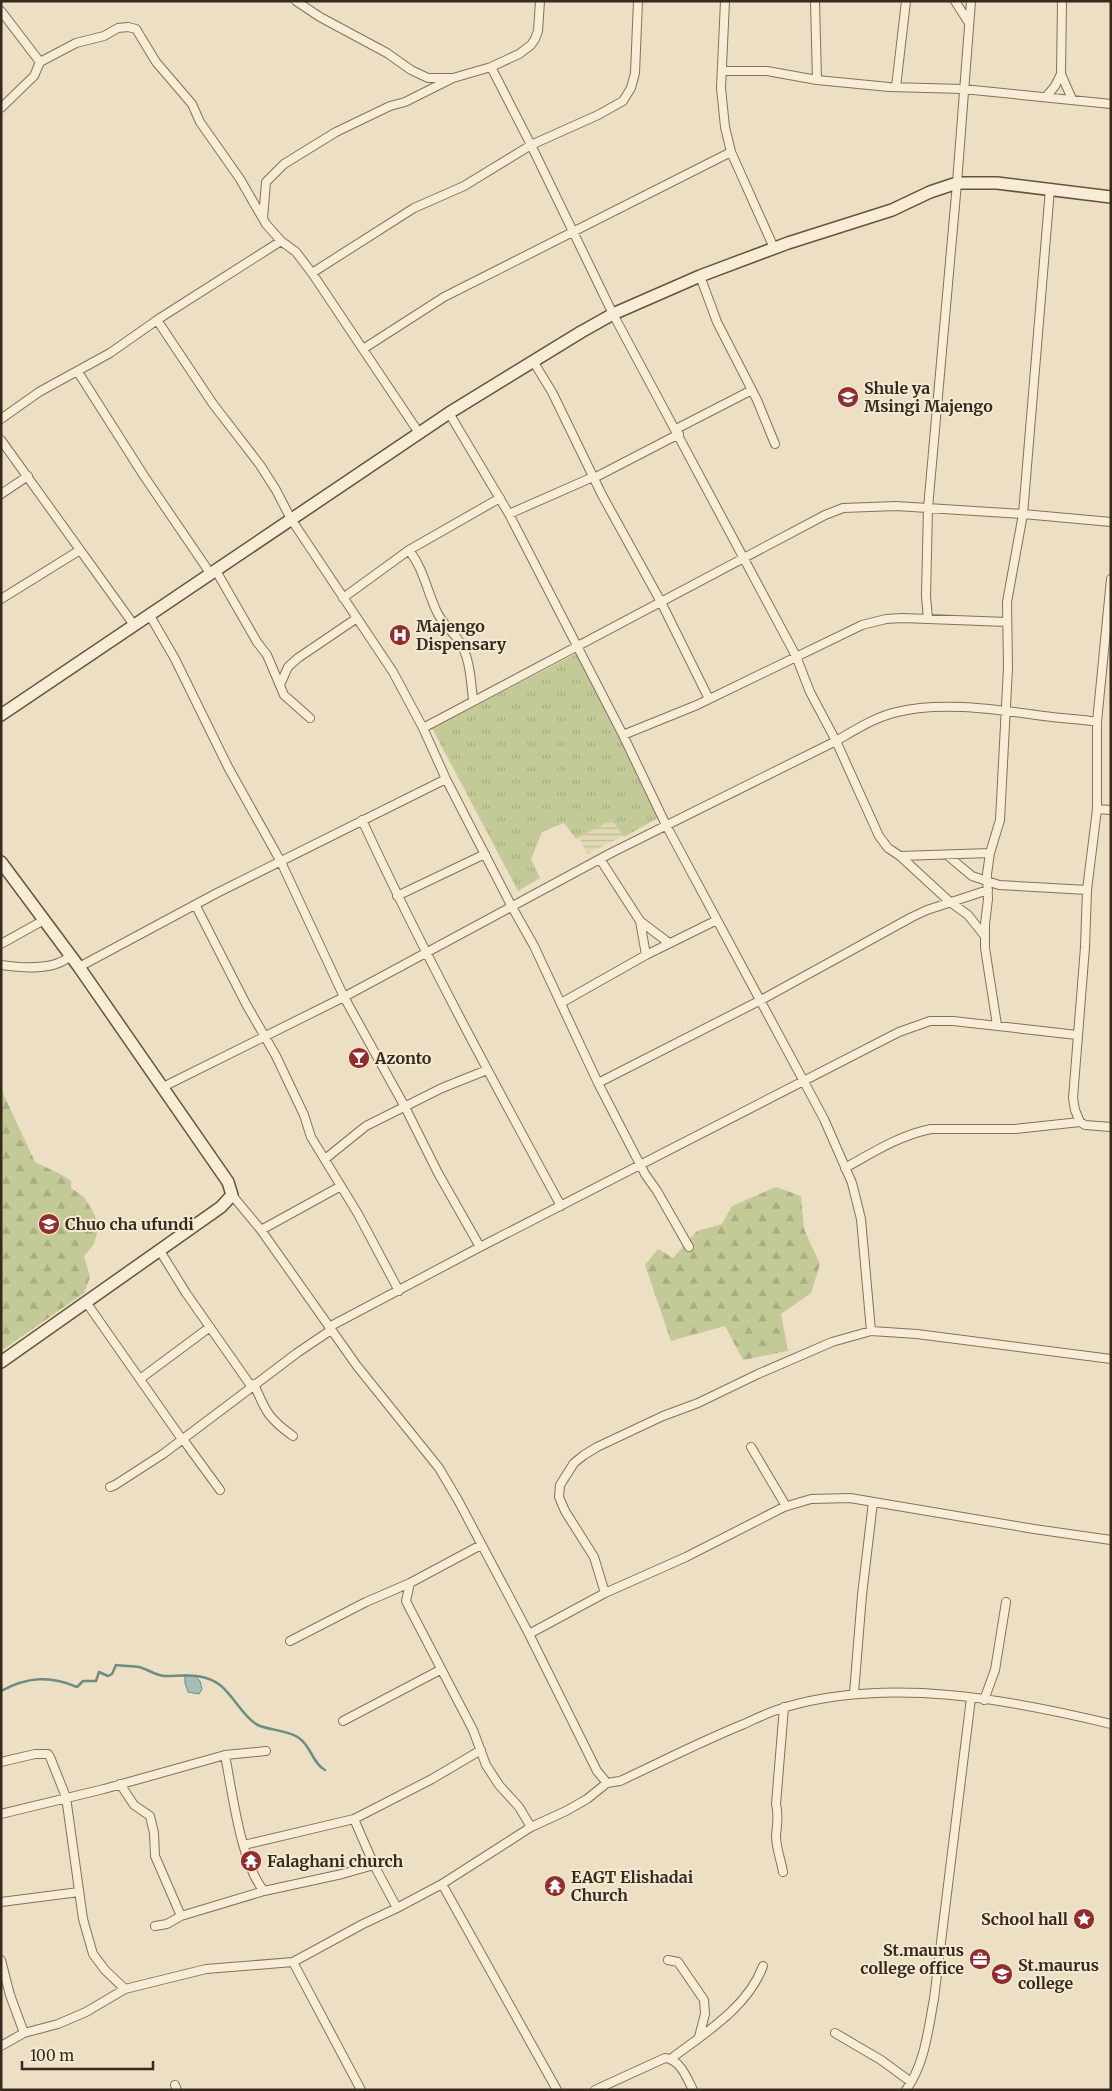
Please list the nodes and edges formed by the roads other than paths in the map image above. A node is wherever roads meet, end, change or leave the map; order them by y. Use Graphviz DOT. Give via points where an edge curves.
graph roads {
  1 [pos="296,1"];
  2 [pos="540,1"];
  3 [pos="638,1"];
  4 [pos="725,1"];
  5 [pos="815,1"];
  6 [pos="906,1"];
  7 [pos="955,1"];
  8 [pos="971,1"];
  9 [pos="1062,1"];
  10 [pos="1,11"];
  11 [pos="969,23"];
  12 [pos="40,62"];
  13 [pos="491,68"];
  14 [pos="722,71"];
  15 [pos="1062,74"];
  16 [pos="454,78"];
  17 [pos="817,80"];
  18 [pos="896,87"];
  19 [pos="963,89"];
  20 [pos="1046,97"];
  21 [pos="1072,99"];
  22 [pos="1111,104"];
  23 [pos="1,108"];
  24 [pos="531,145"];
  25 [pos="731,152"];
  26 [pos="958,183"];
  27 [pos="1050,189"];
  28 [pos="1111,197"];
  29 [pos="263,218"];
  30 [pos="573,232"];
  31 [pos="281,241"];
  32 [pos="774,248"];
  33 [pos="312,273"];
  34 [pos="700,276"];
  35 [pos="613,314"];
  36 [pos="157,320"];
  37 [pos="363,349"];
  38 [pos="533,361"];
  39 [pos="78,372"];
  40 [pos="752,390"];
  41 [pos="449,413"];
  42 [pos="1,419"];
  43 [pos="677,432"];
  44 [pos="419,433"];
  45 [pos="1,440"];
  46 [pos="775,444"];
  47 [pos="28,476"];
  48 [pos="593,477"];
  49 [pos="1,494"];
  50 [pos="500,498"];
  51 [pos="928,508"];
  52 [pos="509,514"];
  53 [pos="1023,514"];
  54 [pos="291,519"];
  55 [pos="1111,522"];
  56 [pos="80,550"];
  57 [pos="409,550"];
  58 [pos="743,560"];
  59 [pos="213,571"];
  60 [pos="1111,579"];
  61 [pos="344,598"];
  62 [pos="1,599"];
  63 [pos="661,602"];
  64 [pos="149,614"];
  65 [pos="357,618"];
  66 [pos="928,618"];
  67 [pos="1007,622"];
  68 [pos="134,625"];
  69 [pos="578,646"];
  70 [pos="796,656"];
  71 [pos="280,685"];
  72 [pos="709,699"];
  73 [pos="473,701"];
  74 [pos="1006,711"];
  75 [pos="1,715"];
  76 [pos="310,718"];
  77 [pos="1098,722"];
  78 [pos="423,728"];
  79 [pos="623,735"];
  80 [pos="836,741"];
  81 [pos="446,779"];
  82 [pos="1097,809"];
  83 [pos="1111,810"];
  84 [pos="362,820"];
  85 [pos="666,825"];
  86 [pos="990,853"];
  87 [pos="485,854"];
  88 [pos="947,855"];
  89 [pos="900,856"];
  90 [pos="600,859"];
  91 [pos="1,862"];
  92 [pos="281,862"];
  93 [pos="988,886"];
  94 [pos="1087,890"];
  95 [pos="397,896"];
  96 [pos="950,902"];
  97 [pos="196,906"];
  98 [pos="512,907"];
  99 [pos="44,920"];
  100 [pos="717,920"];
  101 [pos="640,922"];
  102 [pos="984,934"];
  103 [pos="669,943"];
  104 [pos="1,944"];
  105 [pos="426,953"];
  106 [pos="646,955"];
  107 [pos="70,956"];
  108 [pos="1,965"];
  109 [pos="79,967"];
  110 [pos="344,997"];
  111 [pos="761,1000"];
  112 [pos="561,1003"];
  113 [pos="997,1025"];
  114 [pos="1077,1034"];
  115 [pos="264,1037"];
  116 [pos="487,1070"];
  117 [pos="803,1081"];
  118 [pos="598,1083"];
  119 [pos="163,1087"];
  120 [pos="405,1107"];
  121 [pos="1080,1122"];
  122 [pos="1111,1127"];
  123 [pos="325,1160"];
  124 [pos="640,1164"];
  125 [pos="845,1168"];
  126 [pos="341,1186"];
  127 [pos="232,1195"];
  128 [pos="561,1206"];
  129 [pos="261,1230"];
  130 [pos="480,1247"];
  131 [pos="689,1247"];
  132 [pos="160,1251"];
  133 [pos="399,1291"];
  134 [pos="86,1302"];
  135 [pos="210,1327"];
  136 [pos="330,1329"];
  137 [pos="871,1331"];
  138 [pos="1111,1359"];
  139 [pos="1,1362"];
  140 [pos="140,1379"];
  141 [pos="253,1385"];
  142 [pos="293,1436"];
  143 [pos="182,1438"];
  144 [pos="751,1447"];
  145 [pos="110,1487"];
  146 [pos="220,1490"];
  147 [pos="874,1502"];
  148 [pos="786,1506"];
  149 [pos="1111,1540"];
  150 [pos="481,1545"];
  151 [pos="410,1583"];
  152 [pos="605,1593"];
  153 [pos="1006,1602"];
  154 [pos="529,1634"];
  155 [pos="290,1641"];
  156 [pos="440,1670"];
  157 [pos="854,1694"];
  158 [pos="971,1698"];
  159 [pos="984,1700"];
  160 [pos="784,1707"];
  161 [pos="343,1720"];
  162 [pos="1111,1724"];
  163 [pos="481,1750"];
  164 [pos="266,1751"];
  165 [pos="225,1755"];
  166 [pos="1,1762"];
  167 [pos="607,1783"];
  168 [pos="120,1784"];
  169 [pos="66,1797"];
  170 [pos="1,1814"];
  171 [pos="354,1819"];
  172 [pos="531,1827"];
  173 [pos="244,1845"];
  174 [pos="374,1865"];
  175 [pos="784,1872"];
  176 [pos="442,1884"];
  177 [pos="264,1891"];
  178 [pos="79,1892"];
  179 [pos="1,1902"];
  180 [pos="397,1908"];
  181 [pos="181,1916"];
  182 [pos="155,1926"];
  183 [pos="1,1960"];
  184 [pos="668,1960"];
  185 [pos="293,1962"];
  186 [pos="763,1966"];
  187 [pos="125,1990"];
  188 [pos="24,2033"];
  189 [pos="835,2033"];
  190 [pos="699,2037"];
  191 [pos="1,2046"];
  192 [pos="672,2058"];
  193 [pos="911,2082"];
  194 [pos="362,2090"];
  195 [pos="557,2090"];
  196 [pos="595,2090"];
  197 [pos="693,2090"];
  198 [pos="906,2090"];
  1 -- 16 [label="street" via="411,70 428,78"];
  2 -- 13 [label="street" via="538,31 531,45"];
  3 -- 24 [label="street" via="635,73 623,101 598,116"];
  4 -- 14 [label="street"];
  5 -- 17 [label="street"];
  6 -- 18 [label="street"];
  7 -- 11 [label="street"];
  8 -- 11 [label="street"];
  9 -- 15 [label="street"];
  10 -- 12 [label="street"];
  11 -- 19 [label="street"];
  12 -- 23 [label="street" via="34,76"];
  12 -- 29 [label="street" via="76,43 104,36 118,28 136,29 156,62 192,104 200,122"];
  13 -- 16 [label="street"];
  13 -- 24 [label="street"];
  14 -- 17 [label="street" via="767,71"];
  14 -- 25 [label="street" via="722,104"];
  15 -- 20 [label="street"];
  15 -- 21 [label="street"];
  16 -- 29 [label="street" via="336,132 284,164 266,182"];
  17 -- 18 [label="street"];
  18 -- 19 [label="street"];
  19 -- 20 [label="street"];
  19 -- 26 [label="street"];
  20 -- 21 [label="street"];
  21 -- 22 [label="street"];
  24 -- 30 [label="street"];
  24 -- 33 [label="street" via="464,186 414,208"];
  25 -- 30 [label="street"];
  25 -- 32 [label="street"];
  26 -- 27 [label="street" via="997,183"];
  26 -- 32 [label="street" via="892,210"];
  26 -- 51 [label="street"];
  27 -- 28 [label="street"];
  27 -- 53 [label="street"];
  29 -- 31 [label="street"];
  30 -- 35 [label="street"];
  30 -- 37 [label="street" via="444,297"];
  31 -- 33 [label="street" via="296,252"];
  31 -- 36 [label="street"];
  32 -- 34 [label="street"];
  33 -- 37 [label="street"];
  34 -- 35 [label="street"];
  34 -- 40 [label="street" via="717,322"];
  35 -- 38 [label="street"];
  35 -- 43 [label="street"];
  36 -- 39 [label="street"];
  36 -- 54 [label="street" via="213,404 260,465"];
  37 -- 44 [label="street"];
  38 -- 41 [label="street"];
  38 -- 48 [label="street" via="552,392"];
  39 -- 42 [label="street" via="39,392"];
  39 -- 59 [label="street" via="144,476"];
  40 -- 43 [label="street"];
  40 -- 46 [label="street"];
  41 -- 44 [label="street"];
  41 -- 50 [label="street"];
  43 -- 48 [label="street"];
  43 -- 58 [label="street"];
  44 -- 54 [label="street"];
  45 -- 47 [label="street"];
  47 -- 49 [label="street"];
  47 -- 56 [label="street"];
  48 -- 52 [label="street"];
  48 -- 63 [label="street"];
  50 -- 52 [label="street"];
  50 -- 57 [label="street"];
  51 -- 53 [label="street"];
  51 -- 58 [label="street" via="843,508"];
  51 -- 66 [label="street"];
  52 -- 69 [label="street"];
  53 -- 55 [label="street"];
  53 -- 67 [label="street" via="1007,602"];
  54 -- 59 [label="street"];
  54 -- 61 [label="street"];
  56 -- 62 [label="street"];
  56 -- 68 [label="street"];
  57 -- 61 [label="street"];
  57 -- 73 [label="street" via="420,564 440,618 463,649 471,677"];
  58 -- 63 [label="street"];
  58 -- 70 [label="street"];
  59 -- 64 [label="street"];
  59 -- 71 [label="street" via="267,655"];
  60 -- 77 [label="street"];
  61 -- 65 [label="street"];
  63 -- 69 [label="street"];
  63 -- 72 [label="street"];
  64 -- 68 [label="street"];
  64 -- 92 [label="street"];
  65 -- 71 [label="street" via="298,658 288,667"];
  65 -- 78 [label="street" via="393,672"];
  66 -- 67 [label="street"];
  66 -- 70 [label="street" via="886,619 862,625"];
  67 -- 74 [label="street"];
  68 -- 75 [label="street"];
  69 -- 73 [label="street"];
  69 -- 79 [label="street"];
  70 -- 72 [label="street"];
  70 -- 80 [label="street" via="810,692"];
  71 -- 76 [label="street" via="284,694"];
  72 -- 79 [label="street"];
  73 -- 78 [label="street"];
  74 -- 77 [label="street"];
  74 -- 80 [label="street" via="916,708 869,722"];
  74 -- 86 [label="street" via="1000,820"];
  77 -- 82 [label="street"];
  78 -- 81 [label="street"];
  79 -- 85 [label="street"];
  80 -- 85 [label="street"];
  80 -- 89 [label="street" via="879,836"];
  81 -- 84 [label="street"];
  81 -- 87 [label="street"];
  82 -- 83 [label="street"];
  82 -- 94 [label="street"];
  84 -- 92 [label="street"];
  84 -- 95 [label="street"];
  85 -- 90 [label="street"];
  85 -- 100 [label="street"];
  86 -- 88 [label="street"];
  86 -- 93 [label="street"];
  87 -- 95 [label="street"];
  87 -- 98 [label="street"];
  88 -- 89 [label="street"];
  88 -- 93 [label="street"];
  89 -- 96 [label="street"];
  90 -- 98 [label="street"];
  90 -- 101 [label="street"];
  91 -- 99 [label="street"];
  92 -- 97 [label="street"];
  92 -- 110 [label="street"];
  93 -- 94 [label="street"];
  93 -- 96 [label="street"];
  93 -- 102 [label="street"];
  94 -- 114 [label="street"];
  95 -- 105 [label="street"];
  96 -- 102 [label="street" via="968,915"];
  96 -- 111 [label="street" via="886,930"];
  97 -- 109 [label="street"];
  97 -- 115 [label="street"];
  98 -- 105 [label="street"];
  98 -- 112 [label="street"];
  99 -- 104 [label="street"];
  99 -- 107 [label="street"];
  100 -- 103 [label="street"];
  100 -- 111 [label="street"];
  101 -- 103 [label="street"];
  101 -- 106 [label="street"];
  102 -- 113 [label="street"];
  103 -- 106 [label="street"];
  105 -- 110 [label="street"];
  105 -- 116 [label="street"];
  106 -- 112 [label="street"];
  107 -- 108 [label="street" via="53,965"];
  107 -- 109 [label="street"];
  109 -- 119 [label="street"];
  110 -- 115 [label="street"];
  110 -- 120 [label="street"];
  111 -- 117 [label="street"];
  111 -- 118 [label="street"];
  112 -- 118 [label="street"];
  113 -- 114 [label="street"];
  113 -- 117 [label="street" via="930,1021 899,1032"];
  114 -- 121 [label="street" via="1073,1098"];
  115 -- 119 [label="street"];
  115 -- 123 [label="street" via="304,1115 310,1137"];
  116 -- 120 [label="street"];
  116 -- 128 [label="street"];
  117 -- 124 [label="street"];
  117 -- 125 [label="street"];
  118 -- 124 [label="street"];
  119 -- 127 [label="street" via="228,1182"];
  120 -- 123 [label="street" via="366,1126"];
  120 -- 130 [label="street"];
  121 -- 122 [label="street"];
  121 -- 125 [label="street" via="1015,1129 921,1131"];
  123 -- 126 [label="street"];
  124 -- 128 [label="street"];
  124 -- 131 [label="street"];
  125 -- 137 [label="street" via="861,1218"];
  126 -- 129 [label="street"];
  126 -- 133 [label="street"];
  127 -- 129 [label="street"];
  127 -- 132 [label="street" via="221,1207"];
  128 -- 130 [label="street"];
  129 -- 136 [label="street"];
  130 -- 133 [label="street"];
  132 -- 134 [label="street"];
  132 -- 135 [label="street"];
  133 -- 136 [label="street"];
  134 -- 139 [label="street"];
  134 -- 140 [label="street"];
  135 -- 140 [label="street"];
  135 -- 141 [label="street"];
  136 -- 141 [label="street"];
  136 -- 150 [label="street" via="439,1468"];
  137 -- 138 [label="street"];
  137 -- 152 [label="street" via="832,1342 663,1416 597,1447 574,1464 560,1485 559,1497 594,1558"];
  140 -- 143 [label="street"];
  141 -- 142 [label="street" via="274,1423"];
  141 -- 143 [label="street"];
  143 -- 145 [label="street" via="163,1454"];
  143 -- 146 [label="street"];
  144 -- 148 [label="street"];
  147 -- 148 [label="street" via="822,1498"];
  147 -- 149 [label="street"];
  147 -- 157 [label="street"];
  148 -- 152 [label="street"];
  150 -- 151 [label="street"];
  150 -- 154 [label="street"];
  151 -- 155 [label="street"];
  151 -- 156 [label="street" via="406,1601"];
  152 -- 154 [label="street"];
  153 -- 159 [label="street" via="995,1670"];
  154 -- 167 [label="street" via="597,1771"];
  156 -- 161 [label="street"];
  156 -- 163 [label="street"];
  157 -- 158 [label="street" via="899,1692"];
  157 -- 160 [label="street"];
  158 -- 159 [label="street"];
  158 -- 193 [label="street" via="934,1999 927,2038"];
  159 -- 162 [label="street"];
  160 -- 167 [label="street" via="704,1740 620,1781"];
  160 -- 175 [label="street" via="776,1804 776,1837"];
  163 -- 171 [label="street"];
  163 -- 172 [label="street" via="499,1786 519,1807"];
  164 -- 165 [label="street"];
  165 -- 168 [label="street"];
  165 -- 173 [label="street"];
  166 -- 169 [label="street" via="48,1754"];
  167 -- 172 [label="street" via="580,1803"];
  168 -- 169 [label="street"];
  168 -- 181 [label="street" via="134,1804 150,1816 155,1856"];
  169 -- 170 [label="street"];
  169 -- 178 [label="street"];
  171 -- 173 [label="street"];
  171 -- 174 [label="street"];
  172 -- 176 [label="street"];
  173 -- 177 [label="street" via="251,1871"];
  174 -- 177 [label="street"];
  174 -- 180 [label="street"];
  176 -- 180 [label="street"];
  176 -- 195 [label="street"];
  177 -- 181 [label="street"];
  178 -- 179 [label="street"];
  178 -- 187 [label="street" via="93,1954"];
  180 -- 185 [label="street"];
  181 -- 182 [label="street"];
  183 -- 188 [label="street"];
  184 -- 190 [label="street" via="678,1962 704,2000 705,2014"];
  185 -- 187 [label="street" via="206,1970"];
  185 -- 194 [label="street"];
  186 -- 190 [label="street" via="748,1994"];
  187 -- 188 [label="street" via="58,2024"];
  188 -- 191 [label="street"];
  189 -- 193 [label="street"];
  190 -- 192 [label="street"];
  192 -- 196 [label="street" via="658,2060"];
  192 -- 197 [label="street"];
  193 -- 198 [label="street"];
}
